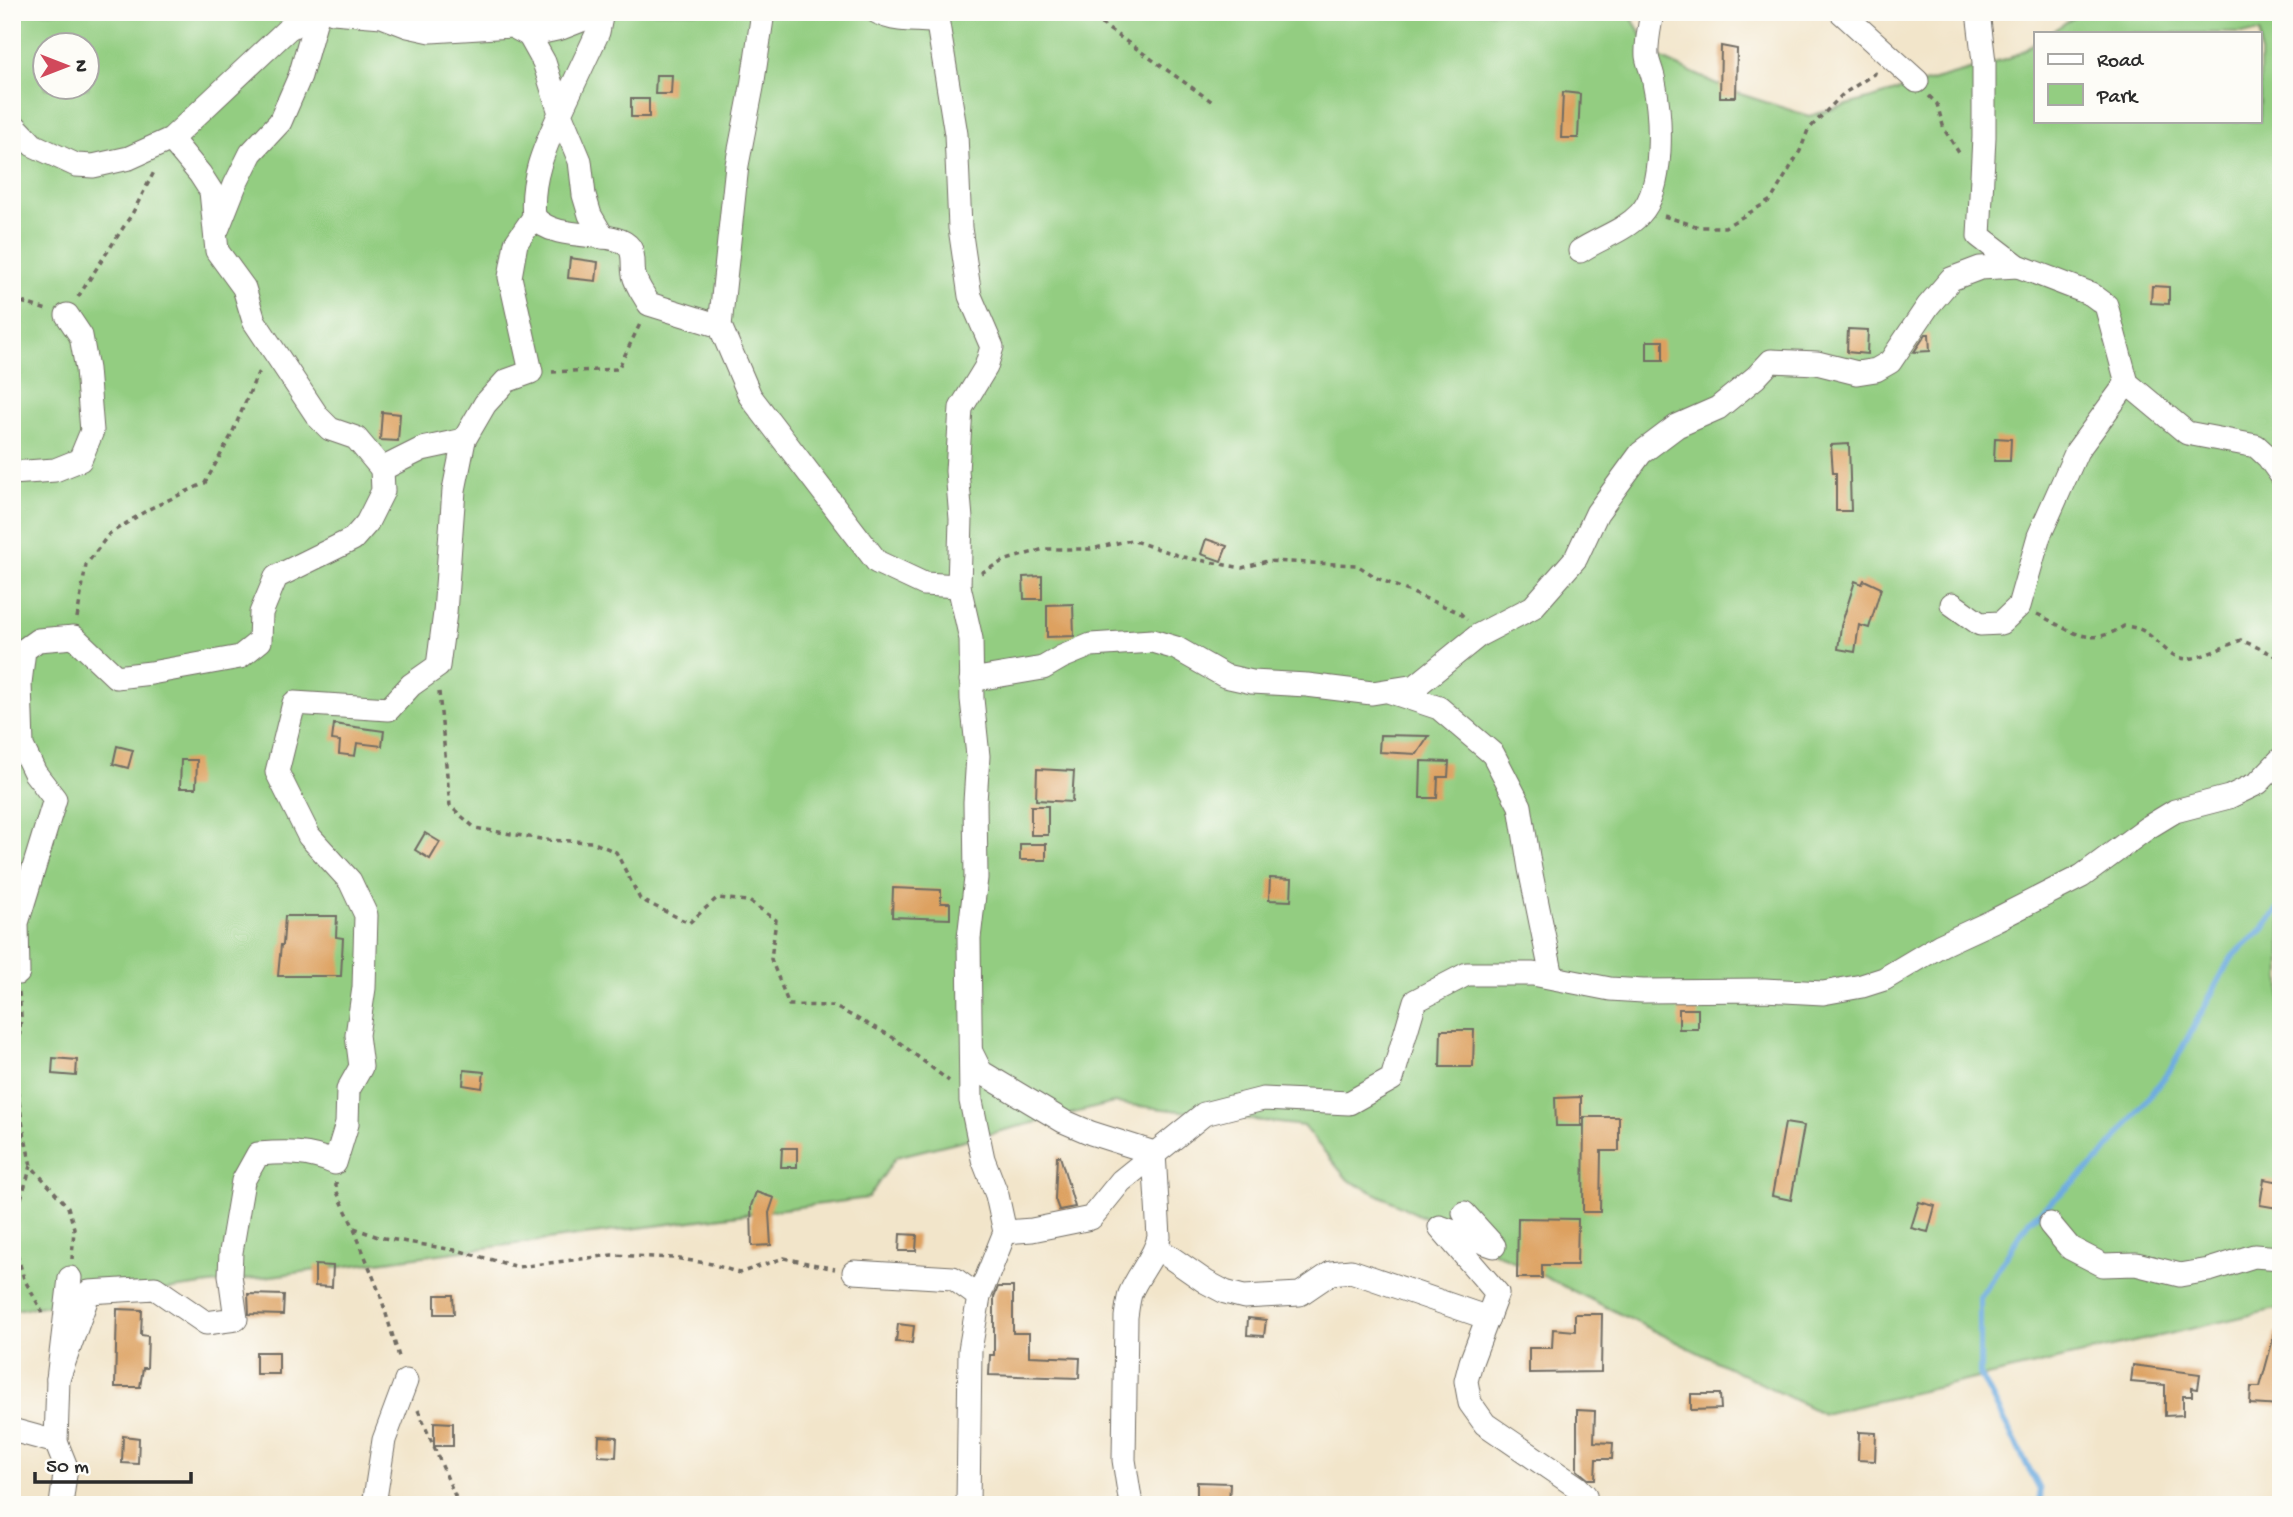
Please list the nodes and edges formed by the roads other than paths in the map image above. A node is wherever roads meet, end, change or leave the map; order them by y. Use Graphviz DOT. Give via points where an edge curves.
graph roads {
  1 [pos="317,12"];
  2 [pos="333,12"];
  3 [pos="877,12"];
  4 [pos="1652,12"];
  5 [pos="1841,12"];
  6 [pos="1978,12"];
  7 [pos="381,14"];
  8 [pos="760,14"];
  9 [pos="937,16"];
  10 [pos="515,24"];
  11 [pos="1917,81"];
  12 [pos="560,113"];
  13 [pos="12,123"];
  14 [pos="171,139"];
  15 [pos="534,217"];
  16 [pos="216,230"];
  17 [pos="603,237"];
  18 [pos="1580,251"];
  19 [pos="2018,266"];
  20 [pos="67,315"];
  21 [pos="720,326"];
  22 [pos="2127,383"];
  23 [pos="464,440"];
  24 [pos="382,469"];
  25 [pos="12,473"];
  26 [pos="2281,475"];
  27 [pos="959,586"];
  28 [pos="1952,604"];
  29 [pos="971,680"];
  30 [pos="1388,691"];
  31 [pos="2281,759"];
  32 [pos="18,973"];
  33 [pos="1552,977"];
  34 [pos="972,1054"];
  35 [pos="1154,1153"];
  36 [pos="1464,1213"];
  37 [pos="2050,1224"];
  38 [pos="1005,1233"];
  39 [pos="1157,1248"];
  40 [pos="2281,1258"];
  41 [pos="854,1272"];
  42 [pos="70,1278"];
  43 [pos="979,1297"];
  44 [pos="1488,1318"];
  45 [pos="970,1350"];
  46 [pos="58,1379"];
  47 [pos="407,1381"];
  48 [pos="12,1430"];
  49 [pos="56,1442"];
  50 [pos="61,1505"];
  51 [pos="374,1505"];
  52 [pos="968,1505"];
  53 [pos="974,1505"];
  54 [pos="1131,1505"];
  55 [pos="1586,1505"];
  1 -- 14 [label="street" via="288,29"];
  1 -- 16 [label="street" via="300,76 280,122 251,153"];
  2 -- 7 [label="street"];
  3 -- 9 [label="street" via="905,19"];
  4 -- 18 [label="street" via="1647,58 1659,120 1652,196 1626,226"];
  5 -- 11 [label="street"];
  6 -- 19 [label="street" via="1984,62 1979,236"];
  7 -- 10 [label="street" via="431,31"];
  8 -- 21 [label="street" via="737,165"];
  9 -- 27 [label="street" via="956,134 960,228 970,296 992,347 986,367 961,408"];
  10 -- 12 [label="street" via="544,62"];
  10 -- 12 [label="street" via="561,28 602,12 598,32"];
  12 -- 15 [label="street" via="538,165"];
  12 -- 17 [label="street" via="580,161 590,215"];
  13 -- 14 [label="street" via="33,145 76,165 130,158"];
  14 -- 16 [label="street" via="211,191"];
  15 -- 17 [label="street" via="556,231"];
  15 -- 23 [label="street" via="516,243 510,277 531,372 506,381 485,404"];
  16 -- 24 [label="street" via="217,251 244,288 254,321 277,358 318,417 330,429 356,438"];
  17 -- 21 [label="street" via="620,241 632,251 634,277 649,304"];
  19 -- 22 [label="street" via="2091,294 2106,305"];
  19 -- 30 [label="street" via="1980,268 1951,279 1890,362 1876,370 1857,373 1816,363 1771,361 1718,408 1677,426 1641,453 1597,513 1576,558 1533,607 1479,635 1416,687"];
  20 -- 25 [label="street" via="82,336 92,432 80,460 55,470"];
  21 -- 27 [label="street" via="750,396 877,562 925,584"];
  22 -- 26 [label="street" via="2187,433 2256,446"];
  22 -- 28 [label="street" via="2077,450 2039,536 2019,606 2001,623 1980,624"];
  23 -- 24 [label="street" via="422,449"];
  23 -- 46 [label="street" via="454,490 438,666 411,685 389,709 294,703 277,772 309,836 350,881 366,915 357,1035 361,1067 348,1090 347,1124 335,1164 292,1152 258,1154 243,1181 231,1252 236,1319 206,1323 155,1288 89,1292"];
  24 -- 32 [label="street" via="383,491 368,523 353,539 276,577 261,613 260,641 240,657 116,677 74,637 38,640 24,650 22,746 55,799 17,923"];
  27 -- 29 [label="street" via="971,639"];
  29 -- 30 [label="street" via="1043,668 1091,645 1152,641 1176,648 1225,676 1252,682"];
  29 -- 34 [label="street" via="978,756 976,878 969,938"];
  30 -- 33 [label="street" via="1439,708 1493,754 1520,806"];
  31 -- 33 [label="street" via="2258,783 2228,797 2175,811 2082,876 1941,944 1884,979 1862,986 1824,993 1643,991"];
  33 -- 35 [label="street" via="1467,974 1415,1001 1392,1079 1349,1102 1263,1099 1204,1114"];
  34 -- 35 [label="street" via="981,1072 1063,1121"];
  34 -- 38 [label="street" via="971,1101"];
  35 -- 38 [label="street" via="1121,1181 1091,1217"];
  35 -- 39 [label="street"];
  36 -- 44 [label="street" via="1494,1246 1440,1227 1497,1293"];
  37 -- 40 [label="street" via="2070,1248 2103,1265 2136,1264 2180,1275 2254,1256"];
  38 -- 43 [label="street"];
  39 -- 44 [label="street" via="1206,1282 1244,1297 1300,1294 1331,1273 1351,1270"];
  39 -- 54 [label="street" via="1130,1294 1126,1317 1124,1460"];
  41 -- 43 [label="street" via="953,1278"];
  42 -- 46 [label="street"];
  43 -- 45 [label="street"];
  44 -- 55 [label="street" via="1466,1381 1470,1403 1485,1424 1577,1487 1585,1495"];
  45 -- 52 [label="street"];
  45 -- 53 [label="street"];
  46 -- 49 [label="street"];
  47 -- 51 [label="street" via="384,1440"];
  48 -- 49 [label="street"];
  49 -- 50 [label="street" via="66,1467"];
}
